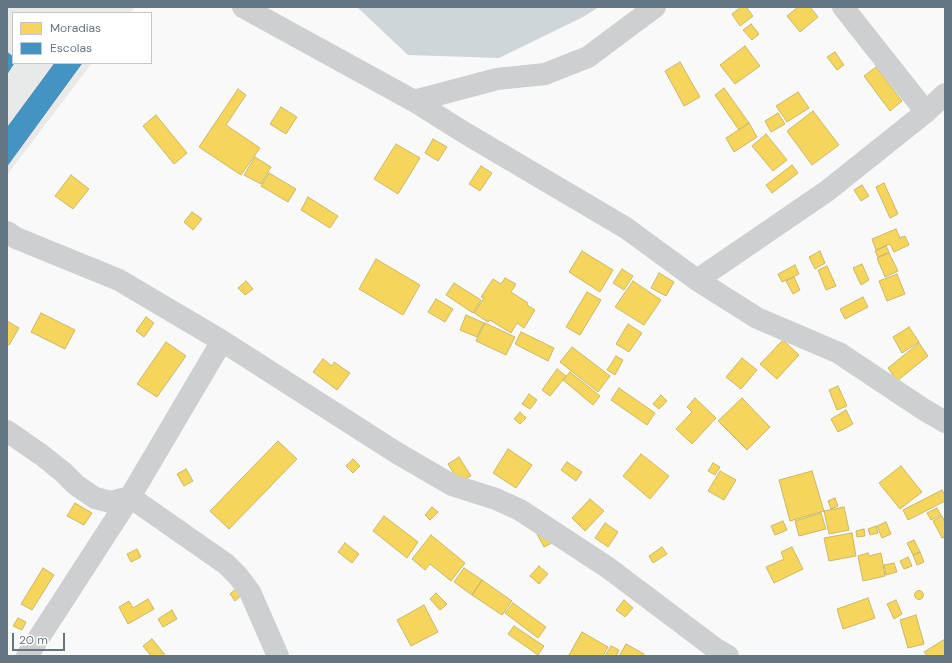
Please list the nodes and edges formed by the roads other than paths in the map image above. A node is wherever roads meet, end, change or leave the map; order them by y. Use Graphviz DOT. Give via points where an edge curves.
graph roads {
  1 [pos="243,7"];
  2 [pos="655,7"];
  3 [pos="843,7"];
  4 [pos="945,94"];
  5 [pos="414,101"];
  6 [pos="926,112"];
  7 [pos="7,232"];
  8 [pos="697,280"];
  9 [pos="222,341"];
  10 [pos="945,422"];
  11 [pos="7,430"];
  12 [pos="130,497"];
  13 [pos="719,654"];
  14 [pos="27,656"];
  15 [pos="278,656"];
  1 -- 5 [label="street"];
  2 -- 5 [label="street" via="588,57 545,74 497,79"];
  3 -- 6 [label="street"];
  4 -- 6 [label="street"];
  5 -- 8 [label="street" via="626,228"];
  6 -- 8 [label="street" via="827,191"];
  7 -- 9 [label="street" via="119,280"];
  8 -- 10 [label="street" via="757,318 839,353"];
  9 -- 12 [label="street"];
  9 -- 13 [label="street" via="397,453 452,485 496,499 520,510 607,567"];
  11 -- 12 [label="street" via="95,498 111,502"];
  12 -- 14 [label="street"];
  12 -- 15 [label="street" via="226,564 238,576 250,592"];
}
